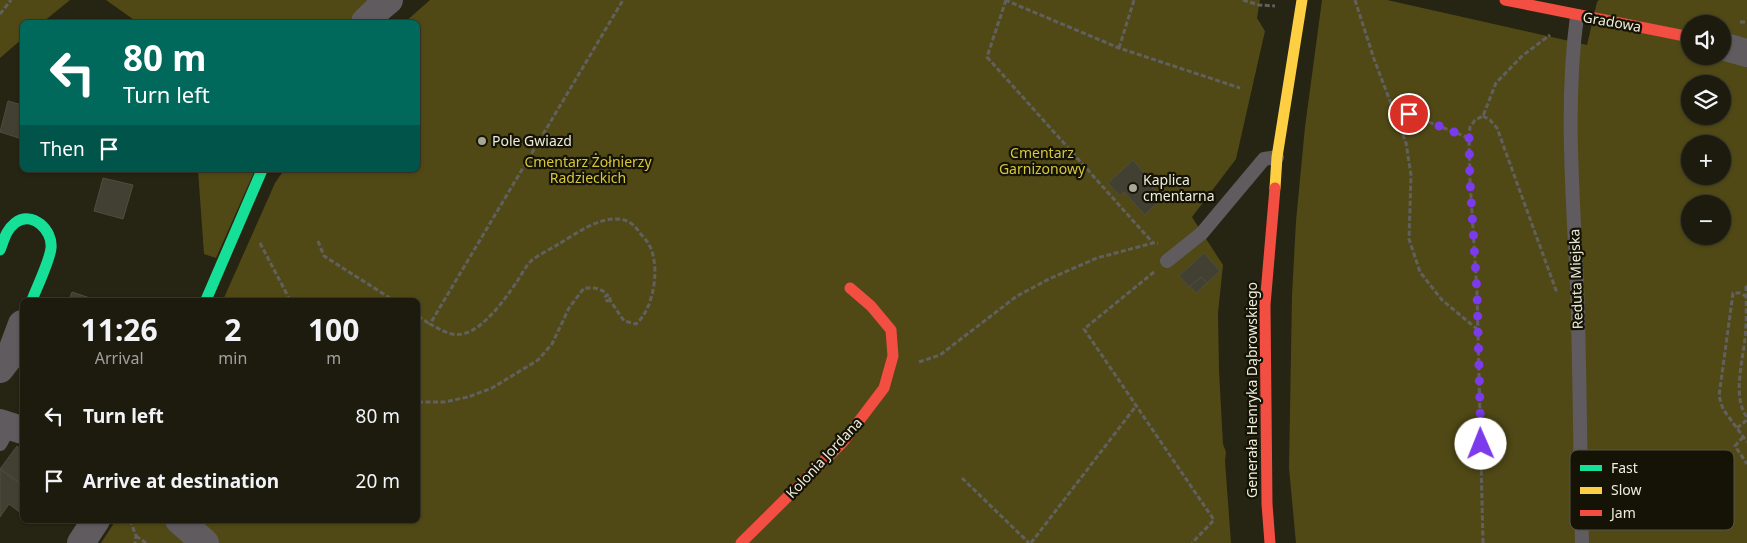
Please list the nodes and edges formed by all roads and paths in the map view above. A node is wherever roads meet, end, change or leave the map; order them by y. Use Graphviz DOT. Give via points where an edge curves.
graph roads {
  1 [pos="11,0"];
  2 [pos="389,0"];
  3 [pos="623,0"];
  4 [pos="1006,0"];
  5 [pos="1134,0"];
  6 [pos="1243,0"];
  7 [pos="1302,0"];
  8 [pos="1355,0"];
  9 [pos="1505,0"];
  10 [pos="1252,1"];
  11 [pos="1282,6"];
  12 [pos="0,14"];
  13 [pos="1577,16"];
  14 [pos="367,20"];
  15 [pos="1681,35"];
  16 [pos="1119,48"];
  17 [pos="1731,49"];
  18 [pos="1747,53"];
  19 [pos="1240,88"];
  20 [pos="1394,108"];
  21 [pos="1482,116"];
  22 [pos="1469,138"];
  23 [pos="1277,158"];
  24 [pos="261,172"];
  25 [pos="258,238"];
  26 [pos="318,241"];
  27 [pos="1153,243"];
  28 [pos="1160,243"];
  29 [pos="0,250"];
  30 [pos="1167,262"];
  31 [pos="1747,287"];
  32 [pos="850,288"];
  33 [pos="1557,294"];
  34 [pos="1746,297"];
  35 [pos="33,298"];
  36 [pos="207,298"];
  37 [pos="289,298"];
  38 [pos="390,298"];
  39 [pos="420,317"];
  40 [pos="430,324"];
  41 [pos="20,329"];
  42 [pos="1478,330"];
  43 [pos="1746,336"];
  44 [pos="931,359"];
  45 [pos="0,369"];
  46 [pos="420,402"];
  47 [pos="1136,406"];
  48 [pos="1747,418"];
  49 [pos="1737,428"];
  50 [pos="1743,437"];
  51 [pos="1747,442"];
  52 [pos="1580,450"];
  53 [pos="1747,464"];
  54 [pos="962,478"];
  55 [pos="94,523"];
  56 [pos="131,523"];
  57 [pos="182,523"];
  58 [pos="1582,530"];
  59 [pos="136,536"];
  60 [pos="81,543"];
  61 [pos="135,543"];
  62 [pos="146,543"];
  63 [pos="205,543"];
  64 [pos="741,543"];
  65 [pos="1030,543"];
  66 [pos="1192,543"];
  67 [pos="1270,543"];
  68 [pos="1484,543"];
  69 [pos="1582,543"];
  1 -- 12 [label="path"];
  2 -- 14 [label="street"];
  3 -- 40 [label="path"];
  4 -- 16 [label="path"];
  4 -- 27 [label="path" via="987,57"];
  5 -- 16 [label="path"];
  6 -- 10 [label="path"];
  7 -- 23 [label="street, Generała Henryka Dąbrowskiego"];
  8 -- 20 [label="path"];
  9 -- 13 [label="street, Gradowa"];
  10 -- 11 [label="path"];
  13 -- 15 [label="street, Gradowa"];
  13 -- 21 [label="path" via="1522,56 1496,83"];
  13 -- 52 [label="lane, Reduta Miejska" via="1570,129"];
  16 -- 19 [label="path"];
  17 -- 18 [label="street"];
  20 -- 22 [label="path"];
  20 -- 42 [label="path" via="1406,143 1411,175 1409,239 1420,272 1442,300"];
  21 -- 22 [label="path" via="1470,127"];
  21 -- 33 [label="path" via="1497,128"];
  22 -- 42 [label="path"];
  23 -- 30 [label="lane" via="1264,159 1202,233"];
  23 -- 67 [label="street, Generała Henryka Dąbrowskiego" via="1265,305"];
  24 -- 36 [label="street"];
  25 -- 37 [label="path"];
  26 -- 38 [label="path" via="324,256"];
  27 -- 28 [label="path"];
  27 -- 44 [label="path" via="1097,258 1017,296"];
  29 -- 35 [label="street" via="10,228 17,222 35,220 49,231 51,249"];
  30 -- 47 [label="path" via="1084,329"];
  31 -- 34 [label="path"];
  32 -- 64 [label="street, Kolonia Jordana" via="871,306 890,330 893,356 884,388 843,442"];
  34 -- 43 [label="path"];
  34 -- 49 [label="path" via="1733,293 1719,396 1723,410"];
  39 -- 40 [label="path"];
  40 -- 46 [label="path" via="454,336 467,333 495,311 532,260 579,230 608,220 621,220 633,226 650,245 654,285 645,314 636,324 624,321 610,296 595,288 584,288 569,308 552,344 538,360 492,388 468,397"];
  41 -- 45 [label="street" via="10,356"];
  42 -- 68 [label="path"];
  43 -- 48 [label="path" via="1739,391 1742,410"];
  47 -- 65 [label="path"];
  47 -- 66 [label="path" via="1214,520"];
  48 -- 49 [label="path"];
  49 -- 50 [label="path"];
  50 -- 51 [label="path"];
  50 -- 53 [label="path" via="1736,446"];
  54 -- 65 [label="path"];
  55 -- 60 [label="street"];
  56 -- 59 [label="path"];
  57 -- 63 [label="street"];
  58 -- 69 [label="lane, Reduta Miejska"];
  59 -- 61 [label="path"];
  59 -- 62 [label="path"];
}
